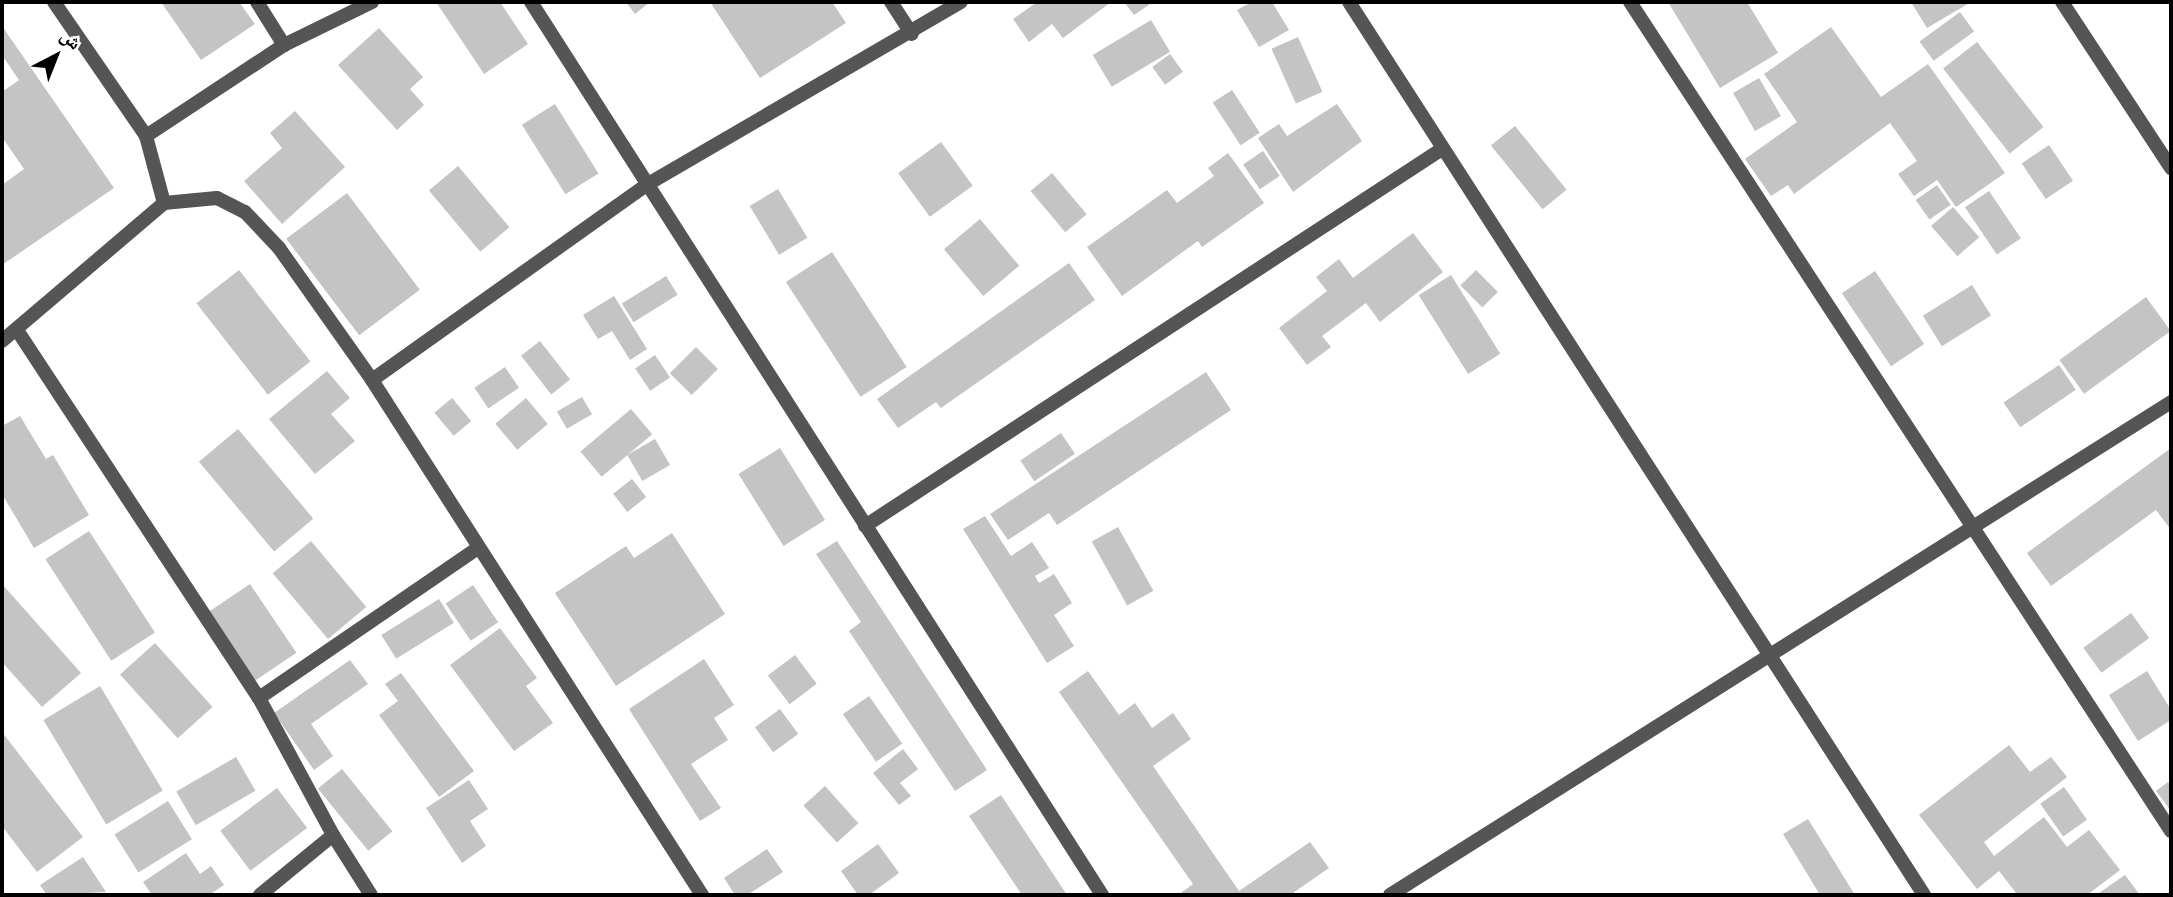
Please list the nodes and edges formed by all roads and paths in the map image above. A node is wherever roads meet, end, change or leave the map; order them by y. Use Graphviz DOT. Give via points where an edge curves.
graph roads {
  1 [pos="54,2"];
  2 [pos="257,2"];
  3 [pos="372,2"];
  4 [pos="531,2"];
  5 [pos="891,2"];
  6 [pos="961,2"];
  7 [pos="1349,2"];
  8 [pos="1630,2"];
  9 [pos="2062,2"];
  10 [pos="912,34"];
  11 [pos="284,45"];
  12 [pos="146,136"];
  13 [pos="1442,149"];
  14 [pos="2171,168"];
  15 [pos="648,184"];
  16 [pos="164,203"];
  17 [pos="16,330"];
  18 [pos="2,341"];
  19 [pos="372,380"];
  20 [pos="2171,402"];
  21 [pos="1974,523"];
  22 [pos="865,526"];
  23 [pos="477,549"];
  24 [pos="1771,659"];
  25 [pos="260,698"];
  26 [pos="2171,831"];
  27 [pos="333,835"];
  28 [pos="260,895"];
  29 [pos="371,895"];
  30 [pos="702,895"];
  31 [pos="1102,895"];
  32 [pos="1390,895"];
  33 [pos="1924,895"];
  1 -- 12 [label="street"];
  2 -- 11 [label="street"];
  3 -- 11 [label="street"];
  4 -- 15 [label="street"];
  5 -- 10 [label="street"];
  6 -- 10 [label="street"];
  7 -- 13 [label="street"];
  8 -- 21 [label="street"];
  9 -- 14 [label="street"];
  10 -- 15 [label="street"];
  11 -- 12 [label="street"];
  12 -- 16 [label="street"];
  13 -- 22 [label="street"];
  13 -- 24 [label="street"];
  15 -- 19 [label="street"];
  15 -- 22 [label="street"];
  16 -- 17 [label="street"];
  16 -- 19 [label="street" via="217,198 245,212 279,248"];
  17 -- 18 [label="street"];
  17 -- 25 [label="street"];
  19 -- 23 [label="street"];
  20 -- 21 [label="street"];
  21 -- 24 [label="street"];
  21 -- 26 [label="street"];
  22 -- 31 [label="street"];
  23 -- 25 [label="street"];
  23 -- 30 [label="street"];
  24 -- 32 [label="street"];
  24 -- 33 [label="street"];
  25 -- 27 [label="street"];
  27 -- 28 [label="street"];
  27 -- 29 [label="street"];
}
